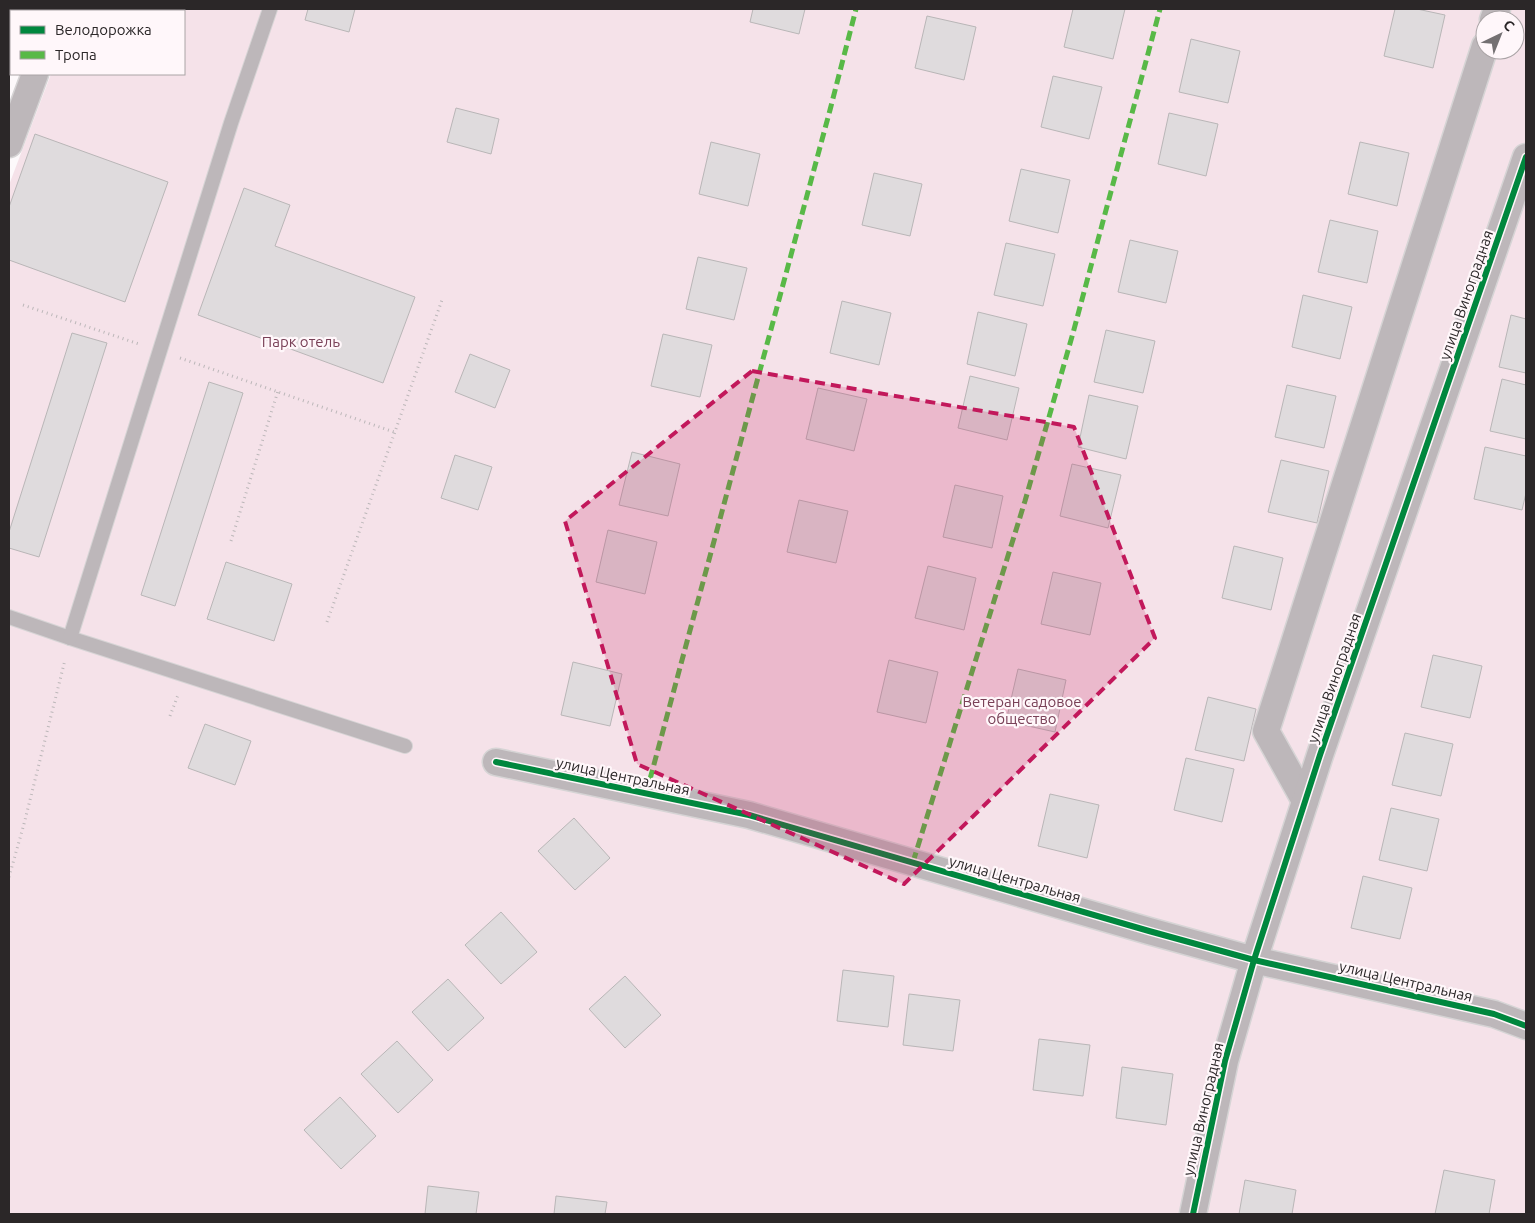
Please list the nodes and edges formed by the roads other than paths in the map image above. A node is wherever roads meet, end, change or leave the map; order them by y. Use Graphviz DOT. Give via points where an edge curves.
graph roads {
  1 [pos="270,9"];
  2 [pos="1481,60"];
  3 [pos="35,75"];
  4 [pos="9,144"];
  5 [pos="1526,157"];
  6 [pos="9,617"];
  7 [pos="70,638"];
  8 [pos="405,746"];
  9 [pos="496,762"];
  10 [pos="1305,802"];
  11 [pos="1254,960"];
  12 [pos="1526,1026"];
  13 [pos="1193,1214"];
  1 -- 7 [label="lane" via="231,123"];
  2 -- 10 [label="street" via="1266,732"];
  3 -- 4 [label="street"];
  5 -- 10 [label="street, улица Виноградная"];
  6 -- 7 [label="lane"];
  7 -- 8 [label="lane"];
  9 -- 11 [label="street, улица Центральная" via="749,815"];
  10 -- 11 [label="street, улица Виноградная"];
  11 -- 12 [label="street, улица Центральная" via="1494,1014"];
  11 -- 13 [label="street, улица Виноградная" via="1225,1061"];
}
